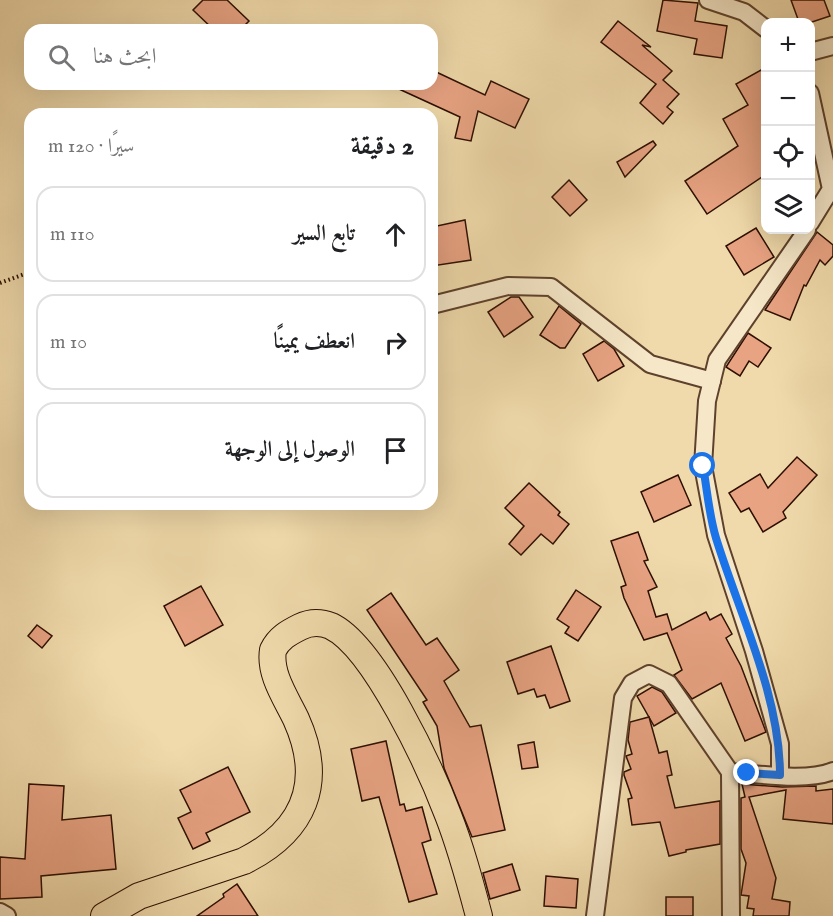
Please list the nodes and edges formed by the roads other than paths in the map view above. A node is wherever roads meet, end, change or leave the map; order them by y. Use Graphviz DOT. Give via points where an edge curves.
graph roads {
  1 [pos="708,0"];
  2 [pos="761,26"];
  3 [pos="833,46"];
  4 [pos="815,51"];
  5 [pos="815,116"];
  6 [pos="815,215"];
  7 [pos="804,234"];
  8 [pos="438,304"];
  9 [pos="712,381"];
  10 [pos="833,771"];
  11 [pos="730,772"];
  12 [pos="780,775"];
  13 [pos="0,912"];
  14 [pos="7,916"];
  15 [pos="104,916"];
  16 [pos="479,916"];
  17 [pos="595,916"];
  18 [pos="731,916"];
  1 -- 2 [label="street" via="744,12"];
  3 -- 4 [label="street"];
  5 -- 6 [label="street" via="831,189"];
  7 -- 9 [label="street" via="717,360"];
  8 -- 9 [label="street" via="508,286 550,287 650,364"];
  9 -- 12 [label="street" via="703,466 716,535 780,744"];
  10 -- 12 [label="street" via="824,775"];
  11 -- 12 [label="street"];
  11 -- 17 [label="street" via="669,684 649,674 632,683 623,698"];
  11 -- 18 [label="street"];
  13 -- 14 [label="street"];
  15 -- 16 [label="main road" via="139,896 244,861 290,829 307,793 306,757 297,721 275,673 273,650 286,634 320,622 344,636 359,652 403,719 448,816"];
}
